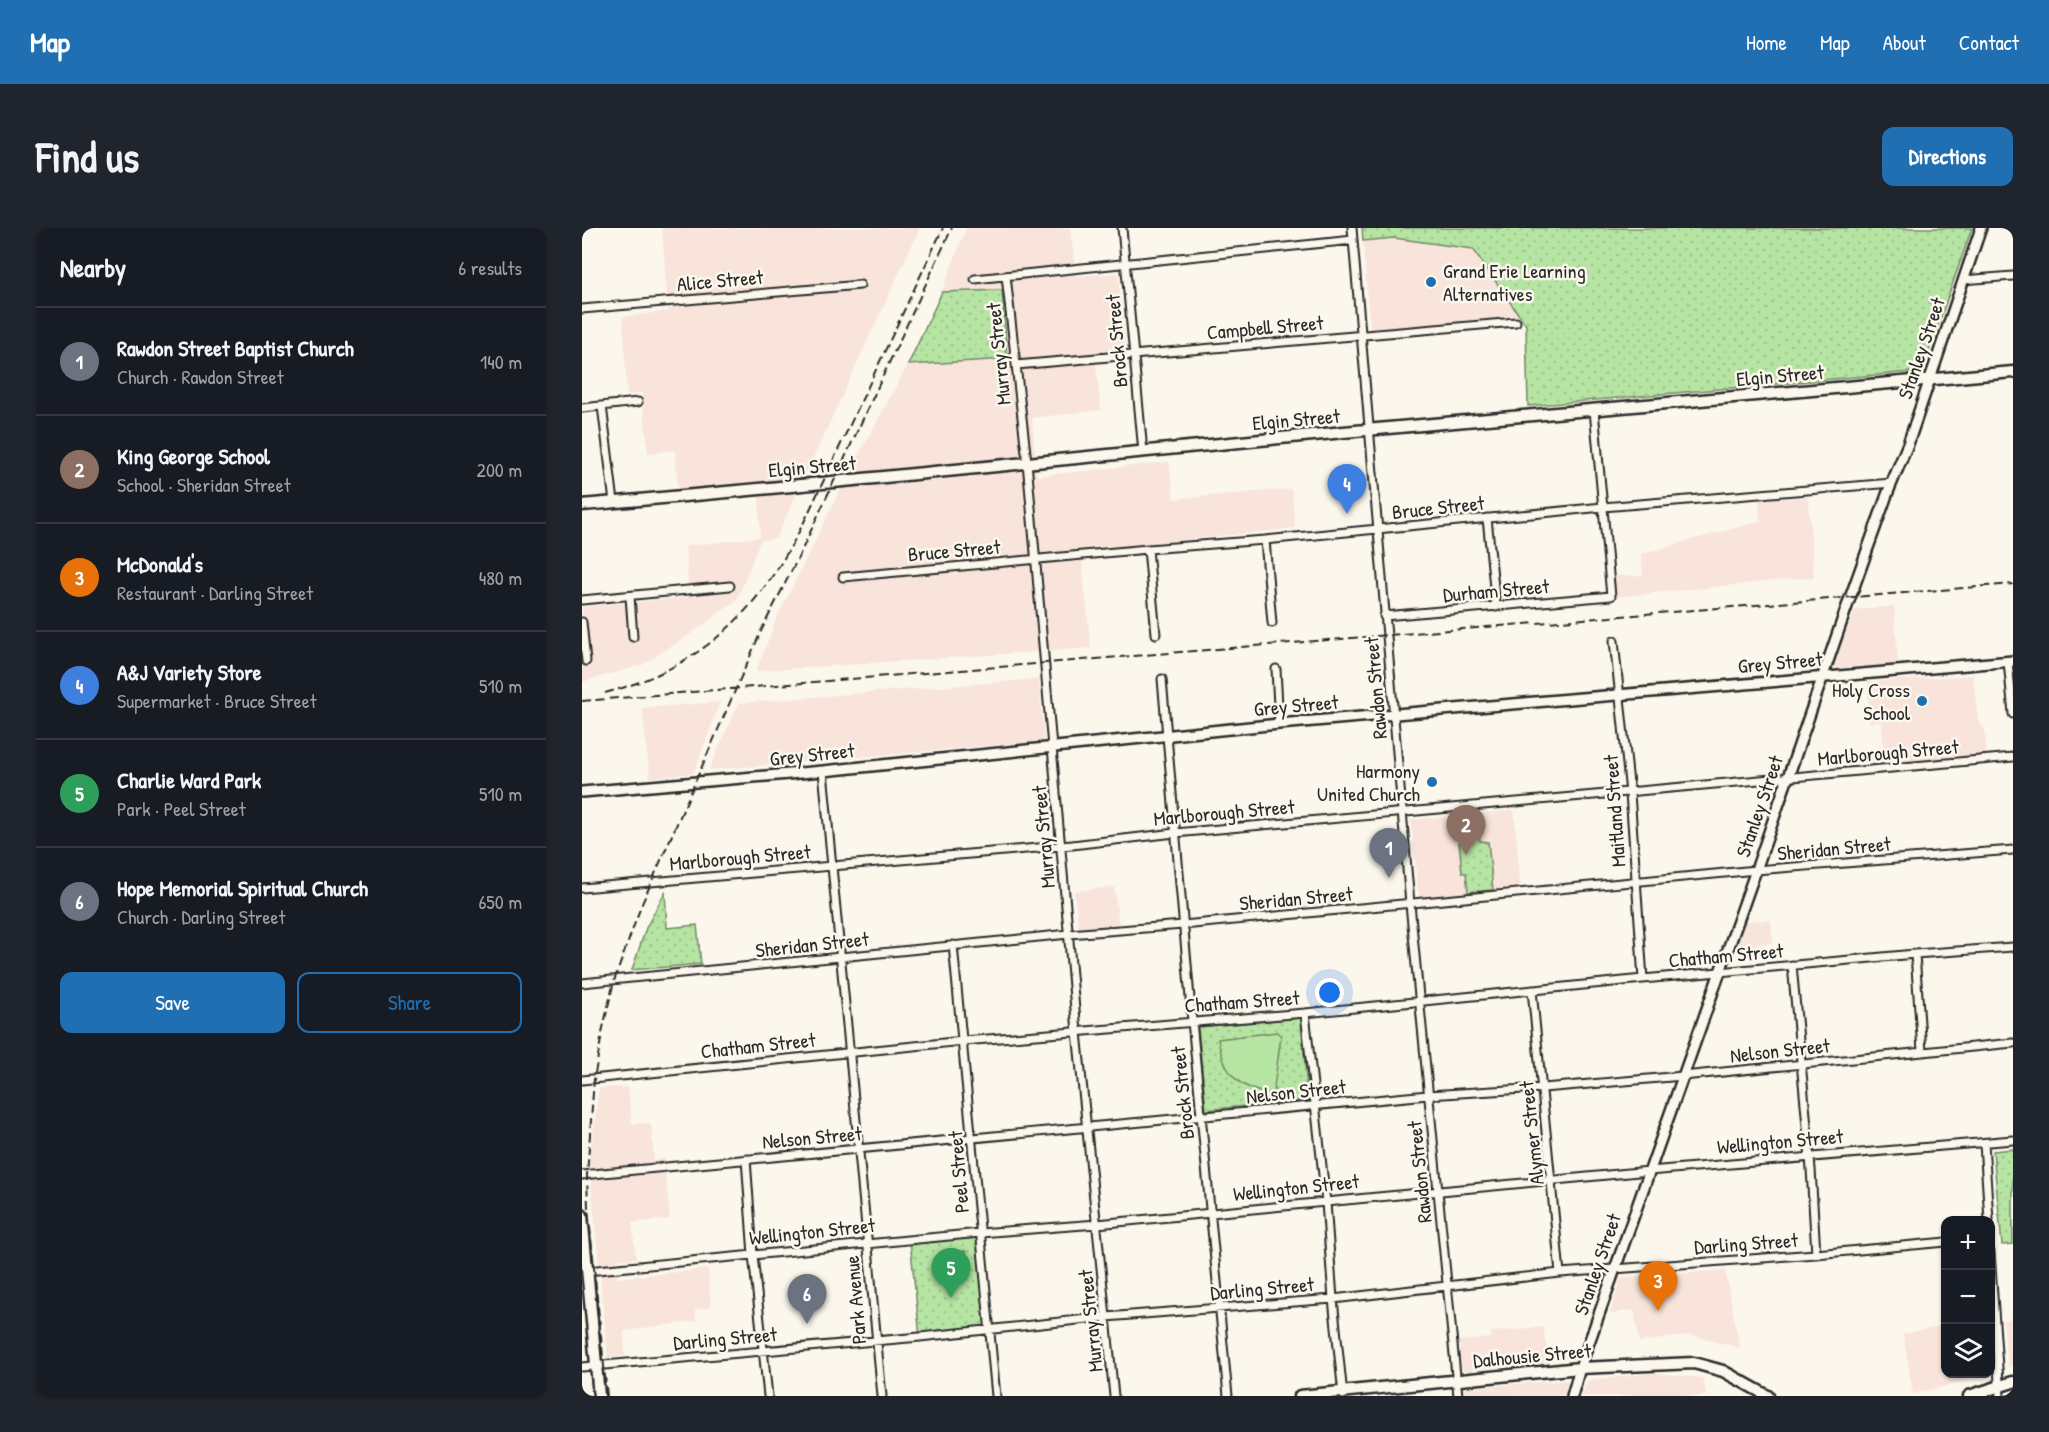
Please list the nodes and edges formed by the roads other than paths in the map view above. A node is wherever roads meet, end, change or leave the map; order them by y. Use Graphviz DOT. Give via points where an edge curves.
graph roads {
  1 [pos="1122,228"];
  2 [pos="1353,228"];
  3 [pos="1981,228"];
  4 [pos="1353,240"];
  5 [pos="1125,262"];
  6 [pos="1006,276"];
  7 [pos="2013,276"];
  8 [pos="975,279"];
  9 [pos="1963,280"];
  10 [pos="860,285"];
  11 [pos="582,309"];
  12 [pos="1516,322"];
  13 [pos="1362,335"];
  14 [pos="1133,354"];
  15 [pos="1016,365"];
  16 [pos="2013,372"];
  17 [pos="1929,380"];
  18 [pos="638,402"];
  19 [pos="602,406"];
  20 [pos="582,408"];
  21 [pos="1594,410"];
  22 [pos="1369,430"];
  23 [pos="1143,452"];
  24 [pos="1027,462"];
  25 [pos="1892,483"];
  26 [pos="614,502"];
  27 [pos="582,505"];
  28 [pos="1603,507"];
  29 [pos="1487,518"];
  30 [pos="1377,529"];
  31 [pos="1265,540"];
  32 [pos="1148,549"];
  33 [pos="1035,559"];
  34 [pos="843,577"];
  35 [pos="730,586"];
  36 [pos="630,596"];
  37 [pos="582,600"];
  38 [pos="1496,607"];
  39 [pos="1384,616"];
  40 [pos="582,622"];
  41 [pos="1272,623"];
  42 [pos="1156,634"];
  43 [pos="633,637"];
  44 [pos="1614,641"];
  45 [pos="586,661"];
  46 [pos="2011,661"];
  47 [pos="1276,669"];
  48 [pos="1822,676"];
  49 [pos="1162,679"];
  50 [pos="1619,695"];
  51 [pos="2013,714"];
  52 [pos="1394,715"];
  53 [pos="1279,724"];
  54 [pos="1166,735"];
  55 [pos="1052,747"];
  56 [pos="2013,757"];
  57 [pos="823,771"];
  58 [pos="1787,778"];
  59 [pos="582,792"];
  60 [pos="1630,793"];
  61 [pos="1402,812"];
  62 [pos="1175,833"];
  63 [pos="1061,845"];
  64 [pos="2013,850"];
  65 [pos="832,865"];
  66 [pos="1756,870"];
  67 [pos="1636,883"];
  68 [pos="582,888"];
  69 [pos="1410,904"];
  70 [pos="1184,925"];
  71 [pos="1069,934"];
  72 [pos="953,945"];
  73 [pos="2013,947"];
  74 [pos="1915,954"];
  75 [pos="840,958"];
  76 [pos="1792,965"];
  77 [pos="1719,972"];
  78 [pos="1643,979"];
  79 [pos="582,983"];
  80 [pos="1532,990"];
  81 [pos="1420,1002"];
  82 [pos="1305,1013"];
  83 [pos="1192,1021"];
  84 [pos="1077,1032"];
  85 [pos="963,1041"];
  86 [pos="2013,1043"];
  87 [pos="1922,1051"];
  88 [pos="849,1053"];
  89 [pos="1800,1065"];
  90 [pos="1683,1076"];
  91 [pos="582,1080"];
  92 [pos="1543,1088"];
  93 [pos="1428,1095"];
  94 [pos="1316,1106"];
  95 [pos="1201,1117"];
  96 [pos="1087,1127"];
  97 [pos="972,1139"];
  98 [pos="2013,1140"];
  99 [pos="1984,1143"];
  100 [pos="857,1150"];
  101 [pos="1809,1156"];
  102 [pos="746,1159"];
  103 [pos="1649,1171"];
  104 [pos="582,1175"];
  105 [pos="1552,1181"];
  106 [pos="1439,1191"];
  107 [pos="1326,1202"];
  108 [pos="1211,1213"];
  109 [pos="582,1215"];
  110 [pos="1989,1216"];
  111 [pos="1096,1224"];
  112 [pos="980,1233"];
  113 [pos="1941,1242"];
  114 [pos="867,1244"];
  115 [pos="1816,1254"];
  116 [pos="753,1255"];
  117 [pos="1615,1269"];
  118 [pos="1991,1270"];
  119 [pos="585,1271"];
  120 [pos="1560,1274"];
  121 [pos="1446,1287"];
  122 [pos="1333,1299"];
  123 [pos="1218,1309"];
  124 [pos="1106,1317"];
  125 [pos="989,1329"];
  126 [pos="875,1340"];
  127 [pos="764,1351"];
  128 [pos="596,1366"];
  129 [pos="582,1367"];
  130 [pos="1580,1368"];
  131 [pos="1457,1380"];
  132 [pos="2013,1382"];
  133 [pos="2000,1392"];
  134 [pos="1343,1395"];
  135 [pos="1765,1395"];
  136 [pos="599,1396"];
  137 [pos="768,1396"];
  138 [pos="882,1396"];
  139 [pos="996,1396"];
  140 [pos="1114,1396"];
  141 [pos="1228,1396"];
  142 [pos="1300,1396"];
  143 [pos="1458,1396"];
  144 [pos="1572,1396"];
  145 [pos="1969,1396"];
  1 -- 5 [label="street, Brock Street"];
  2 -- 4 [label="street, Rawdon Street"];
  3 -- 9 [label="street, Stanley Street"];
  4 -- 5 [label="street"];
  4 -- 13 [label="street, Rawdon Street"];
  5 -- 6 [label="street"];
  5 -- 14 [label="street, Brock Street"];
  6 -- 8 [label="street"];
  6 -- 15 [label="street, Murray Street"];
  7 -- 9 [label="street"];
  9 -- 17 [label="street, Stanley Street"];
  10 -- 11 [label="street, Alice Street"];
  12 -- 13 [label="street, Campbell Street"];
  13 -- 14 [label="street, Campbell Street"];
  13 -- 22 [label="street, Rawdon Street"];
  14 -- 15 [label="street, Campbell Street"];
  14 -- 23 [label="street, Brock Street"];
  15 -- 24 [label="street, Murray Street"];
  16 -- 17 [label="main road, Elgin Street"];
  17 -- 21 [label="main road, Elgin Street"];
  17 -- 25 [label="street, Stanley Street"];
  18 -- 19 [label="street"];
  19 -- 20 [label="street"];
  19 -- 26 [label="street"];
  21 -- 22 [label="main road, Elgin Street"];
  21 -- 28 [label="street"];
  22 -- 23 [label="main road, Elgin Street"];
  22 -- 30 [label="street, Rawdon Street"];
  23 -- 24 [label="main road, Elgin Street"];
  24 -- 26 [label="main road, Elgin Street"];
  24 -- 33 [label="street, Murray Street"];
  25 -- 28 [label="street, Bruce Street"];
  25 -- 48 [label="street, Stanley Street"];
  26 -- 27 [label="main road, Elgin Street"];
  28 -- 29 [label="street, Bruce Street"];
  28 -- 38 [label="street, Durham Street" via="1611,596"];
  29 -- 30 [label="street, Bruce Street"];
  29 -- 38 [label="street"];
  30 -- 31 [label="street, Bruce Street"];
  30 -- 39 [label="street, Rawdon Street"];
  31 -- 32 [label="street, Bruce Street"];
  31 -- 41 [label="street"];
  32 -- 33 [label="street, Bruce Street"];
  32 -- 42 [label="street"];
  33 -- 34 [label="street, Bruce Street"];
  33 -- 55 [label="street, Murray Street"];
  35 -- 36 [label="street"];
  36 -- 37 [label="street"];
  36 -- 43 [label="street"];
  38 -- 39 [label="street, Durham Street"];
  39 -- 52 [label="street, Rawdon Street"];
  40 -- 45 [label="street"];
  44 -- 50 [label="street, Maitland Street"];
  46 -- 48 [label="street, Grey Street"];
  46 -- 51 [label="street"];
  47 -- 53 [label="street"];
  48 -- 50 [label="street, Grey Street"];
  48 -- 58 [label="street, Stanley Street"];
  49 -- 54 [label="street, Brock Street"];
  50 -- 52 [label="street, Grey Street"];
  50 -- 60 [label="street, Maitland Street"];
  52 -- 53 [label="street, Grey Street"];
  52 -- 61 [label="street, Rawdon Street"];
  53 -- 54 [label="street, Grey Street"];
  54 -- 55 [label="street, Grey Street"];
  54 -- 62 [label="street, Brock Street"];
  55 -- 57 [label="street, Grey Street"];
  55 -- 63 [label="street, Murray Street"];
  56 -- 58 [label="street, Marlborough Street"];
  57 -- 59 [label="street, Grey Street"];
  57 -- 65 [label="street, Park Avenue"];
  58 -- 60 [label="street, Marlborough Street"];
  58 -- 66 [label="street, Stanley Street"];
  60 -- 61 [label="street, Marlborough Street"];
  60 -- 67 [label="street, Maitland Street"];
  61 -- 62 [label="street, Marlborough Street"];
  61 -- 69 [label="street, Rawdon Street"];
  62 -- 63 [label="street, Marlborough Street"];
  62 -- 70 [label="street, Brock Street"];
  63 -- 65 [label="street, Marlborough Street"];
  63 -- 71 [label="street, Murray Street"];
  64 -- 66 [label="street, Sheridan Street"];
  65 -- 68 [label="street, Marlborough Street"];
  65 -- 75 [label="street, Park Avenue"];
  66 -- 67 [label="street, Sheridan Street"];
  66 -- 77 [label="street, Stanley Street"];
  67 -- 69 [label="street, Sheridan Street"];
  67 -- 78 [label="street, Maitland Street"];
  69 -- 70 [label="street, Sheridan Street"];
  69 -- 81 [label="street, Rawdon Street"];
  70 -- 71 [label="street, Sheridan Street"];
  70 -- 83 [label="street, Brock Street"];
  71 -- 72 [label="street, Sheridan Street"];
  71 -- 84 [label="street, Murray Street"];
  72 -- 75 [label="street, Sheridan Street"];
  72 -- 85 [label="street, Peel Street"];
  73 -- 74 [label="street, Chatham Street"];
  74 -- 76 [label="street, Chatham Street"];
  74 -- 87 [label="street"];
  75 -- 79 [label="street, Sheridan Street"];
  75 -- 88 [label="street, Park Avenue"];
  76 -- 77 [label="street, Chatham Street"];
  76 -- 89 [label="street"];
  77 -- 78 [label="street, Chatham Street"];
  77 -- 90 [label="street, Stanley Street"];
  78 -- 80 [label="street, Chatham Street"];
  80 -- 81 [label="street, Chatham Street"];
  80 -- 92 [label="street, Alymer Street"];
  81 -- 82 [label="street, Chatham Street"];
  81 -- 93 [label="street, Rawdon Street"];
  82 -- 83 [label="street, Chatham Street"];
  82 -- 94 [label="street"];
  83 -- 84 [label="street, Chatham Street"];
  83 -- 95 [label="street, Brock Street"];
  84 -- 85 [label="street, Chatham Street"];
  84 -- 96 [label="street, Murray Street"];
  85 -- 88 [label="street, Chatham Street"];
  85 -- 97 [label="street, Peel Street"];
  86 -- 87 [label="street, Nelson Street"];
  87 -- 89 [label="street, Nelson Street"];
  88 -- 91 [label="street, Chatham Street"];
  88 -- 100 [label="street, Park Avenue"];
  89 -- 90 [label="street, Nelson Street"];
  89 -- 101 [label="street"];
  90 -- 92 [label="street, Nelson Street"];
  90 -- 103 [label="street, Stanley Street"];
  92 -- 93 [label="street, Nelson Street"];
  92 -- 105 [label="street, Alymer Street"];
  93 -- 94 [label="street, Nelson Street"];
  93 -- 106 [label="street, Rawdon Street"];
  94 -- 95 [label="street, Nelson Street"];
  94 -- 107 [label="street"];
  95 -- 96 [label="street, Nelson Street"];
  95 -- 108 [label="street, Brock Street"];
  96 -- 97 [label="street, Nelson Street"];
  96 -- 111 [label="street, Murray Street"];
  97 -- 100 [label="street, Nelson Street"];
  97 -- 112 [label="street, Peel Street"];
  98 -- 99 [label="street, Wellington Street"];
  99 -- 101 [label="street, Wellington Street"];
  99 -- 110 [label="street"];
  100 -- 102 [label="street, Nelson Street"];
  100 -- 114 [label="street, Park Avenue"];
  101 -- 103 [label="street, Wellington Street"];
  101 -- 115 [label="street"];
  102 -- 104 [label="street, Nelson Street"];
  102 -- 116 [label="street"];
  103 -- 105 [label="street, Wellington Street"];
  103 -- 117 [label="street, Stanley Street"];
  105 -- 106 [label="street, Wellington Street"];
  105 -- 120 [label="street, Alymer Street"];
  106 -- 107 [label="street, Wellington Street"];
  106 -- 121 [label="street, Rawdon Street"];
  107 -- 108 [label="street, Wellington Street"];
  107 -- 122 [label="street"];
  108 -- 111 [label="street, Wellington Street"];
  108 -- 123 [label="street, Brock Street"];
  109 -- 119 [label="main road"];
  111 -- 112 [label="street, Wellington Street"];
  111 -- 124 [label="street, Murray Street"];
  112 -- 114 [label="street, Wellington Street"];
  112 -- 125 [label="street, Peel Street"];
  113 -- 115 [label="street, Darling Street"];
  114 -- 116 [label="street, Wellington Street"];
  114 -- 126 [label="street, Park Avenue"];
  115 -- 117 [label="street, Darling Street"];
  116 -- 119 [label="street, Wellington Street"];
  116 -- 127 [label="street"];
  117 -- 120 [label="street, Darling Street"];
  117 -- 130 [label="street, Stanley Street"];
  118 -- 133 [label="street"];
  119 -- 128 [label="main road"];
  120 -- 121 [label="street, Darling Street"];
  121 -- 122 [label="street, Darling Street"];
  121 -- 131 [label="street, Rawdon Street"];
  122 -- 123 [label="street, Darling Street"];
  122 -- 134 [label="street"];
  123 -- 124 [label="street, Darling Street"];
  123 -- 141 [label="street, Brock Street"];
  124 -- 125 [label="street, Darling Street"];
  124 -- 140 [label="street, Murray Street"];
  125 -- 126 [label="street, Darling Street"];
  125 -- 139 [label="street, Peel Street"];
  126 -- 127 [label="street, Darling Street"];
  126 -- 138 [label="street, Park Avenue"];
  127 -- 128 [label="street, Darling Street"];
  127 -- 137 [label="street"];
  128 -- 129 [label="street, Darling Street"];
  128 -- 136 [label="main road"];
  130 -- 131 [label="main road, Dalhousie Street"];
  130 -- 135 [label="main road, Dalhousie Street" via="1694,1363 1723,1371"];
  130 -- 144 [label="street, Stanley Street"];
  131 -- 134 [label="main road, Dalhousie Street"];
  131 -- 143 [label="street, Rawdon Street"];
  132 -- 133 [label="main road"];
  133 -- 145 [label="main road"];
  134 -- 142 [label="main road, Dalhousie Street"];
}
